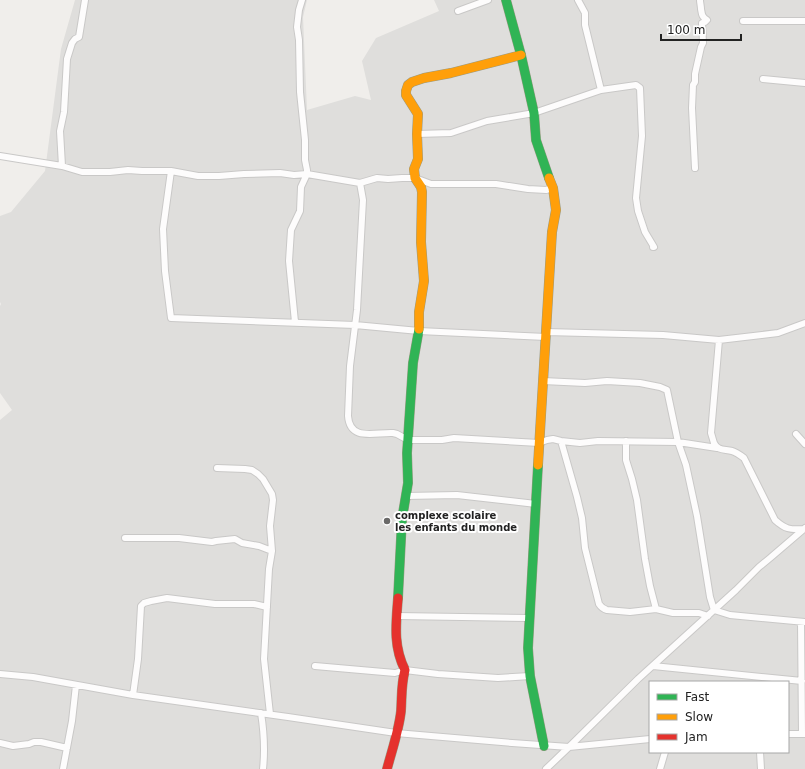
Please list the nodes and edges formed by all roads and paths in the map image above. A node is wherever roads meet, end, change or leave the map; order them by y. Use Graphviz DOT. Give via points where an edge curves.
graph roads {
  1 [pos="86,0"];
  2 [pos="302,0"];
  3 [pos="488,0"];
  4 [pos="506,0"];
  5 [pos="578,0"];
  6 [pos="700,0"];
  7 [pos="458,11"];
  8 [pos="743,21"];
  9 [pos="805,21"];
  10 [pos="521,55"];
  11 [pos="763,79"];
  12 [pos="805,83"];
  13 [pos="601,90"];
  14 [pos="534,113"];
  15 [pos="417,134"];
  16 [pos="0,156"];
  17 [pos="62,166"];
  18 [pos="695,168"];
  19 [pos="171,171"];
  20 [pos="306,174"];
  21 [pos="415,178"];
  22 [pos="360,182"];
  23 [pos="553,188"];
  24 [pos="653,247"];
  25 [pos="295,322"];
  26 [pos="805,323"];
  27 [pos="355,325"];
  28 [pos="419,331"];
  29 [pos="546,335"];
  30 [pos="719,340"];
  31 [pos="543,381"];
  32 [pos="796,434"];
  33 [pos="408,440"];
  34 [pos="561,442"];
  35 [pos="626,442"];
  36 [pos="678,442"];
  37 [pos="540,443"];
  38 [pos="805,444"];
  39 [pos="717,448"];
  40 [pos="217,468"];
  41 [pos="406,496"];
  42 [pos="536,504"];
  43 [pos="804,529"];
  44 [pos="125,538"];
  45 [pos="272,551"];
  46 [pos="267,607"];
  47 [pos="656,609"];
  48 [pos="714,610"];
  49 [pos="397,616"];
  50 [pos="708,616"];
  51 [pos="529,618"];
  52 [pos="803,622"];
  53 [pos="315,666"];
  54 [pos="653,666"];
  55 [pos="405,670"];
  56 [pos="0,674"];
  57 [pos="530,676"];
  58 [pos="802,681"];
  59 [pos="76,684"];
  60 [pos="133,695"];
  61 [pos="261,713"];
  62 [pos="270,714"];
  63 [pos="396,733"];
  64 [pos="789,734"];
  65 [pos="804,734"];
  66 [pos="649,739"];
  67 [pos="0,743"];
  68 [pos="544,746"];
  69 [pos="569,747"];
  70 [pos="67,748"];
  71 [pos="665,753"];
  72 [pos="760,753"];
  73 [pos="63,769"];
  74 [pos="263,769"];
  75 [pos="387,769"];
  76 [pos="546,769"];
  77 [pos="660,769"];
  78 [pos="761,769"];
  1 -- 17 [label="street" via="79,37 72,43 67,59 64,112 60,131"];
  2 -- 20 [label="street" via="296,27 299,40"];
  3 -- 7 [label="street"];
  4 -- 10 [label="street"];
  5 -- 13 [label="street" via="585,13 585,25"];
  6 -- 18 [label="street" via="701,14 707,20 702,23 703,43 693,85"];
  8 -- 9 [label="street"];
  10 -- 14 [label="street"];
  10 -- 15 [label="street" via="454,73 424,77 410,83 406,93 408,100 418,111"];
  11 -- 12 [label="street"];
  13 -- 14 [label="street"];
  13 -- 24 [label="street" via="636,85 640,88 642,136 636,198 640,220"];
  14 -- 15 [label="street" via="487,121 451,133"];
  14 -- 23 [label="street" via="536,140"];
  15 -- 21 [label="street" via="418,159 414,169"];
  16 -- 17 [label="street"];
  17 -- 19 [label="street" via="82,172"];
  19 -- 20 [label="street" via="198,176"];
  19 -- 25 [label="street" via="163,229 171,318"];
  20 -- 22 [label="street"];
  20 -- 25 [label="street" via="301,187 300,211 291,230 289,261"];
  21 -- 22 [label="street" via="377,178"];
  21 -- 23 [label="street" via="431,184 496,184 546,190"];
  21 -- 28 [label="street" via="422,192 421,242 424,281"];
  22 -- 27 [label="street" via="363,200"];
  23 -- 29 [label="street" via="556,210 552,232"];
  25 -- 27 [label="street"];
  26 -- 30 [label="street" via="778,333"];
  27 -- 28 [label="street"];
  27 -- 33 [label="street" via="350,366 348,423 353,430 362,434 393,433"];
  28 -- 29 [label="street"];
  28 -- 33 [label="street" via="413,363"];
  29 -- 30 [label="street" via="663,335"];
  29 -- 31 [label="street"];
  30 -- 39 [label="street" via="711,433"];
  31 -- 36 [label="street" via="607,381 640,383 664,388 668,393"];
  31 -- 37 [label="street"];
  32 -- 38 [label="street"];
  33 -- 37 [label="street" via="454,438"];
  33 -- 41 [label="street"];
  34 -- 35 [label="street"];
  34 -- 37 [label="street" via="546,440"];
  34 -- 47 [label="street" via="582,518 585,548 599,604 603,609 618,612"];
  35 -- 36 [label="street"];
  35 -- 47 [label="street" via="626,460 637,500 645,559"];
  36 -- 39 [label="street"];
  36 -- 48 [label="street" via="698,516"];
  37 -- 42 [label="street"];
  39 -- 43 [label="street" via="732,451 744,458 775,520 788,529"];
  40 -- 45 [label="street" via="252,470 263,479 273,500 270,526"];
  41 -- 42 [label="street" via="457,495"];
  41 -- 49 [label="street" via="402,518"];
  42 -- 51 [label="street"];
  43 -- 48 [label="street" via="758,567"];
  44 -- 45 [label="street" via="179,538 212,542 236,539"];
  45 -- 46 [label="street"];
  46 -- 60 [label="street" via="167,598 140,606 138,659"];
  46 -- 62 [label="street" via="264,659"];
  47 -- 50 [label="street"];
  48 -- 50 [label="street"];
  48 -- 52 [label="street" via="730,615"];
  49 -- 51 [label="street"];
  49 -- 55 [label="street" via="397,647"];
  50 -- 54 [label="street"];
  51 -- 57 [label="street"];
  52 -- 58 [label="street"];
  53 -- 55 [label="street" via="395,673"];
  54 -- 58 [label="street"];
  54 -- 69 [label="street"];
  55 -- 57 [label="street" via="498,678"];
  55 -- 63 [label="street"];
  56 -- 59 [label="street" via="33,676"];
  57 -- 68 [label="street"];
  58 -- 65 [label="street"];
  59 -- 60 [label="street"];
  59 -- 70 [label="street"];
  60 -- 61 [label="street"];
  61 -- 62 [label="street"];
  61 -- 74 [label="street" via="265,754"];
  62 -- 63 [label="street"];
  63 -- 68 [label="street"];
  63 -- 75 [label="street"];
  64 -- 65 [label="street"];
  66 -- 69 [label="street"];
  67 -- 70 [label="street" via="13,746 40,742"];
  68 -- 69 [label="street"];
  69 -- 76 [label="street"];
  70 -- 73 [label="street"];
  71 -- 77 [label="street"];
  72 -- 78 [label="street"];
}
